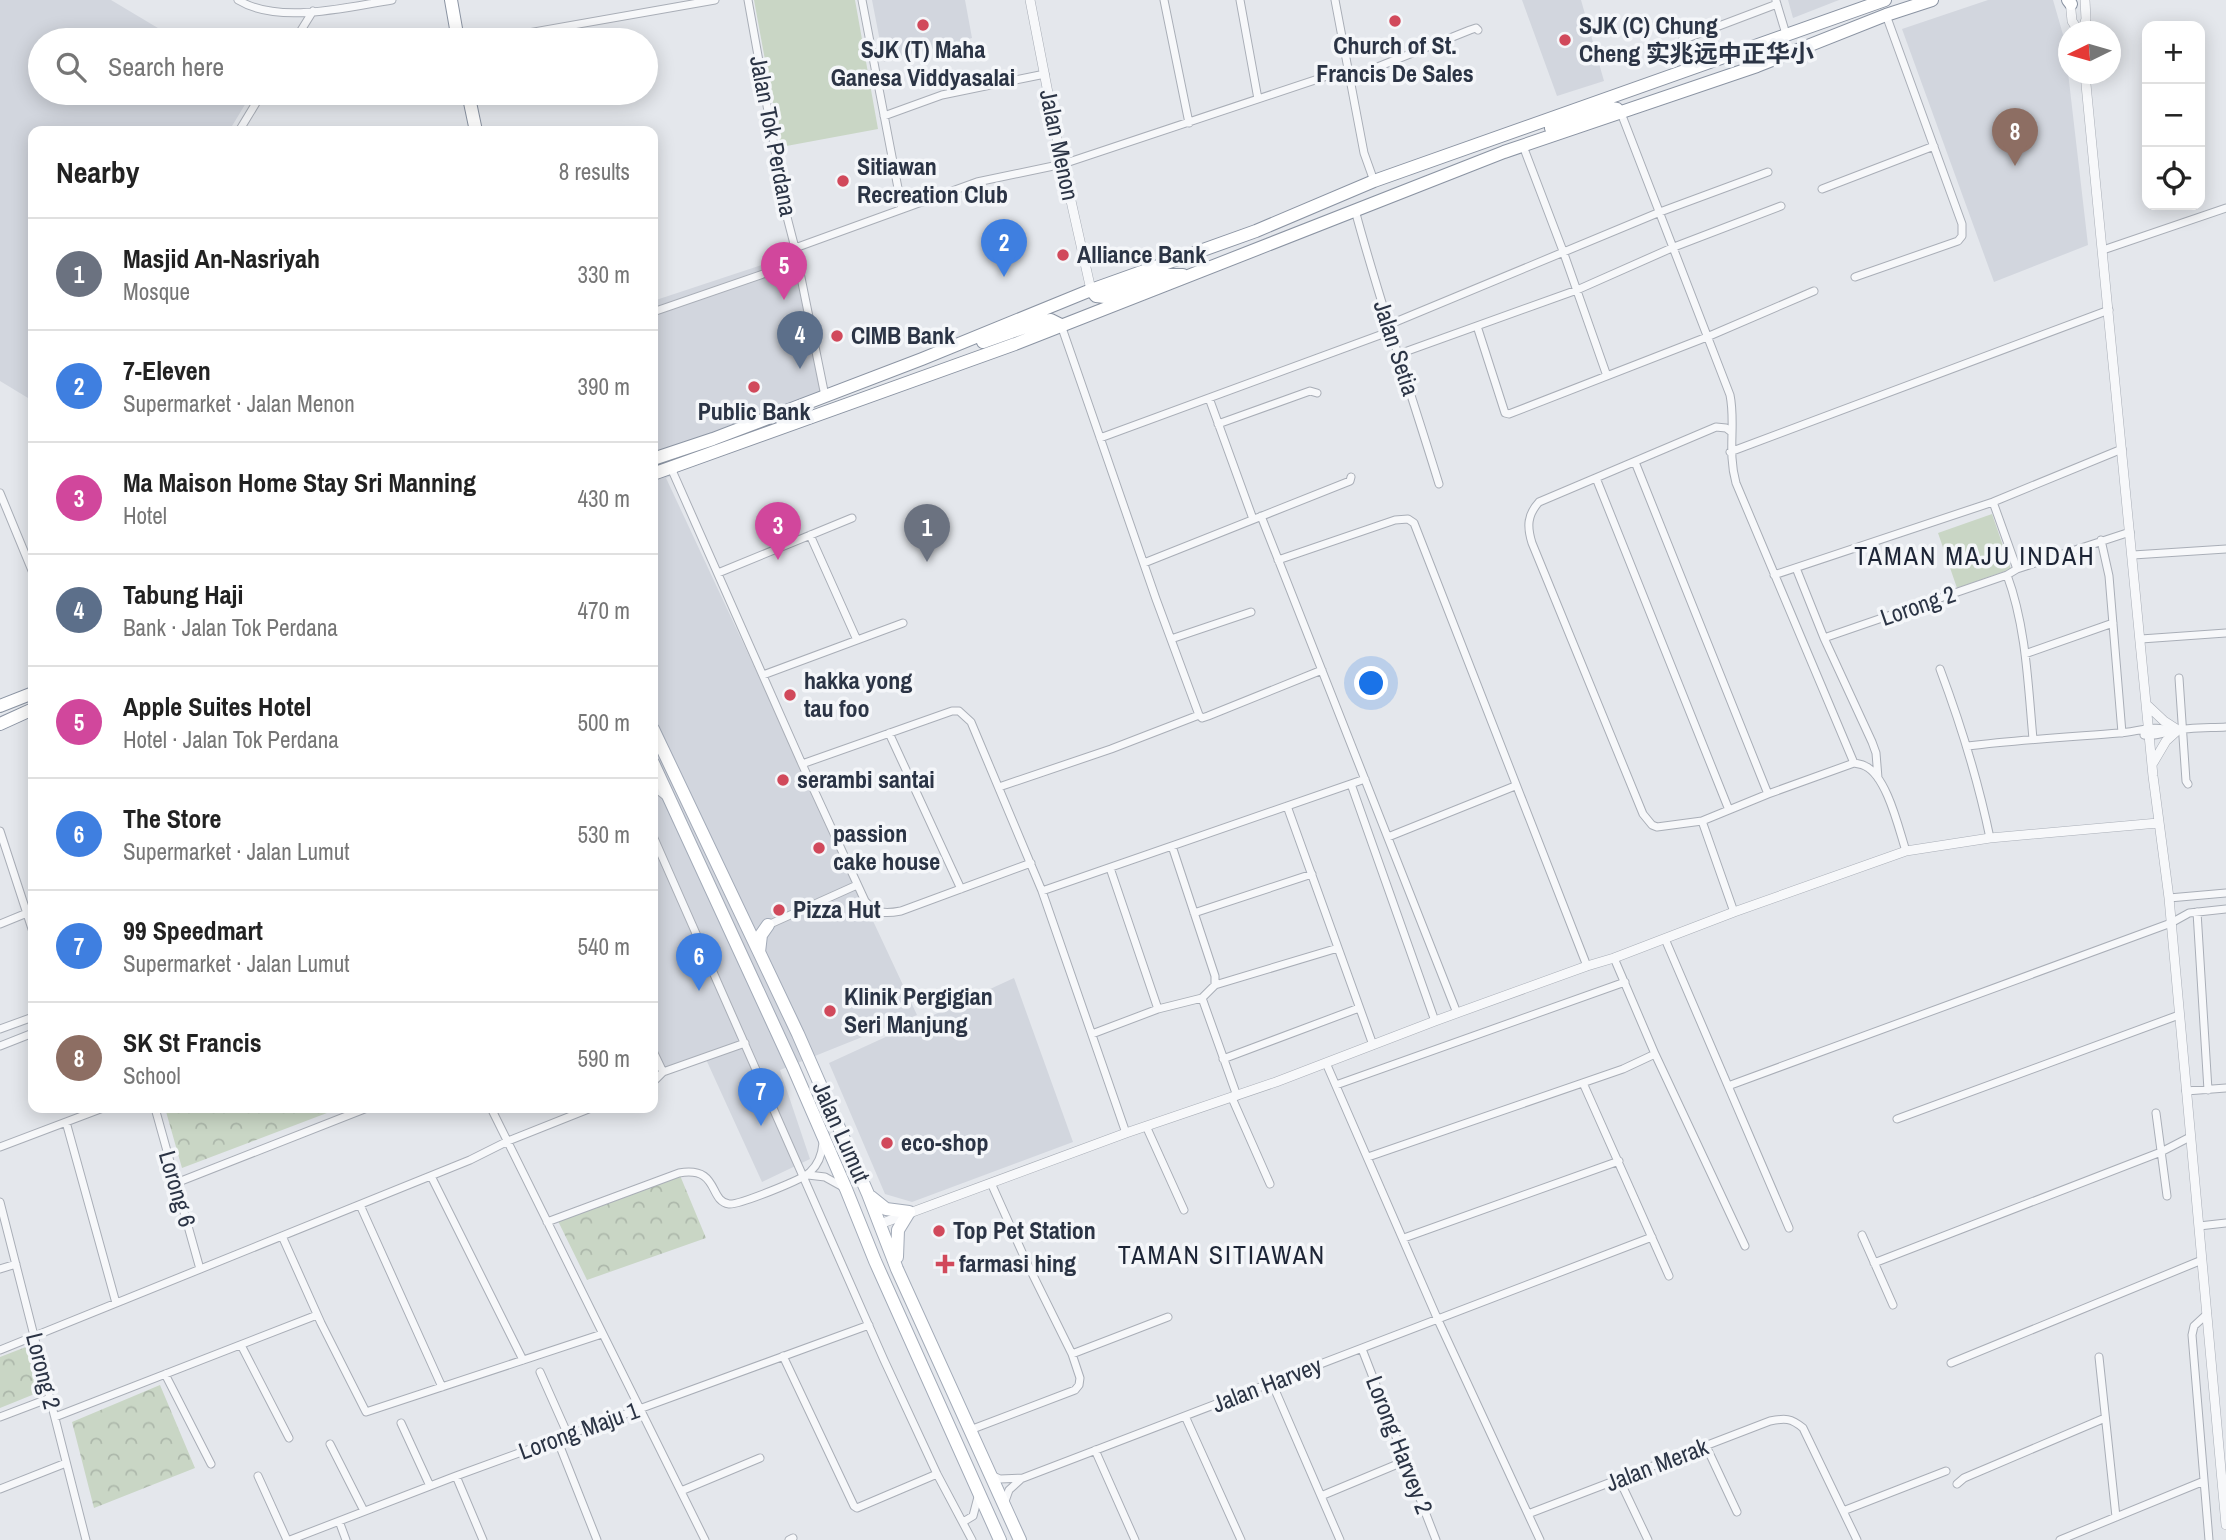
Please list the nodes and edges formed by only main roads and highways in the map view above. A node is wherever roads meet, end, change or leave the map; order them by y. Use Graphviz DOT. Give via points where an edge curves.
graph roads {
  1 [pos="451,0"];
  2 [pos="1885,0"];
  3 [pos="1932,0"];
  4 [pos="1869,22"];
  5 [pos="456,28"];
  6 [pos="1786,34"];
  7 [pos="1757,66"];
  8 [pos="1648,83"];
  9 [pos="470,105"];
  10 [pos="1621,113"];
  11 [pos="474,126"];
  12 [pos="1514,133"];
  13 [pos="1504,152"];
  14 [pos="1374,181"];
  15 [pos="1355,210"];
  16 [pos="1256,231"];
  17 [pos="1194,274"];
  18 [pos="1091,290"];
  19 [pos="1061,326"];
  20 [pos="922,359"];
  21 [pos="658,457"];
  22 [pos="658,472"];
  23 [pos="28,694"];
  24 [pos="0,706"];
  25 [pos="28,711"];
  26 [pos="0,724"];
  27 [pos="658,740"];
  28 [pos="658,775"];
  29 [pos="743,918"];
  30 [pos="759,952"];
  31 [pos="785,1006"];
  32 [pos="779,1039"];
  33 [pos="808,1058"];
  34 [pos="805,1093"];
  35 [pos="868,1194"];
  36 [pos="850,1203"];
  37 [pos="880,1224"];
  38 [pos="875,1261"];
  39 [pos="897,1269"];
  40 [pos="1000,1540"];
  41 [pos="1020,1540"];
  1 -- 5 [label="main road"];
  2 -- 6 [label="main road"];
  3 -- 4 [label="main road"];
  4 -- 6 [label="main road" via="1792,38"];
  4 -- 7 [label="main road"];
  6 -- 8 [label="main road"];
  7 -- 8 [label="main road" via="1726,69 1663,91 1656,92"];
  7 -- 10 [label="main road"];
  8 -- 12 [label="main road"];
  9 -- 11 [label="main road"];
  10 -- 12 [label="main road" via="1606,107 1536,133"];
  10 -- 13 [label="main road"];
  12 -- 14 [label="main road"];
  13 -- 14 [label="main road" via="1388,189"];
  13 -- 15 [label="main road"];
  14 -- 16 [label="main road"];
  15 -- 16 [label="main road" via="1341,204 1283,228"];
  15 -- 17 [label="main road"];
  16 -- 18 [label="main road"];
  17 -- 18 [label="main road" via="1166,275 1105,296 1096,296"];
  17 -- 19 [label="main road"];
  18 -- 20 [label="main road"];
  19 -- 20 [label="main road" via="1044,321"];
  19 -- 22 [label="main road"];
  20 -- 21 [label="main road"];
  23 -- 24 [label="main road"];
  25 -- 26 [label="main road"];
  27 -- 29 [label="main road, Jalan Lumut"];
  28 -- 32 [label="main road, Jalan Lumut"];
  29 -- 30 [label="main road, Jalan Lumut"];
  29 -- 30 [label="main road" via="753,925 768,925"];
  30 -- 31 [label="main road, Jalan Lumut"];
  31 -- 32 [label="main road" via="788,1026"];
  31 -- 33 [label="main road, Jalan Lumut"];
  32 -- 34 [label="main road, Jalan Lumut"];
  33 -- 34 [label="main road" via="799,1071"];
  33 -- 35 [label="main road, Jalan Lumut"];
  34 -- 36 [label="main road, Jalan Lumut"];
  35 -- 37 [label="main road, Jalan Lumut"];
  35 -- 39 [label="main road" via="886,1209 909,1212 896,1239"];
  36 -- 37 [label="main road"];
  36 -- 38 [label="main road, Jalan Lumut"];
  37 -- 38 [label="main road" via="873,1240"];
  37 -- 39 [label="main road, Jalan Lumut"];
  38 -- 40 [label="main road, Jalan Lumut"];
  39 -- 41 [label="main road, Jalan Lumut"];
}
